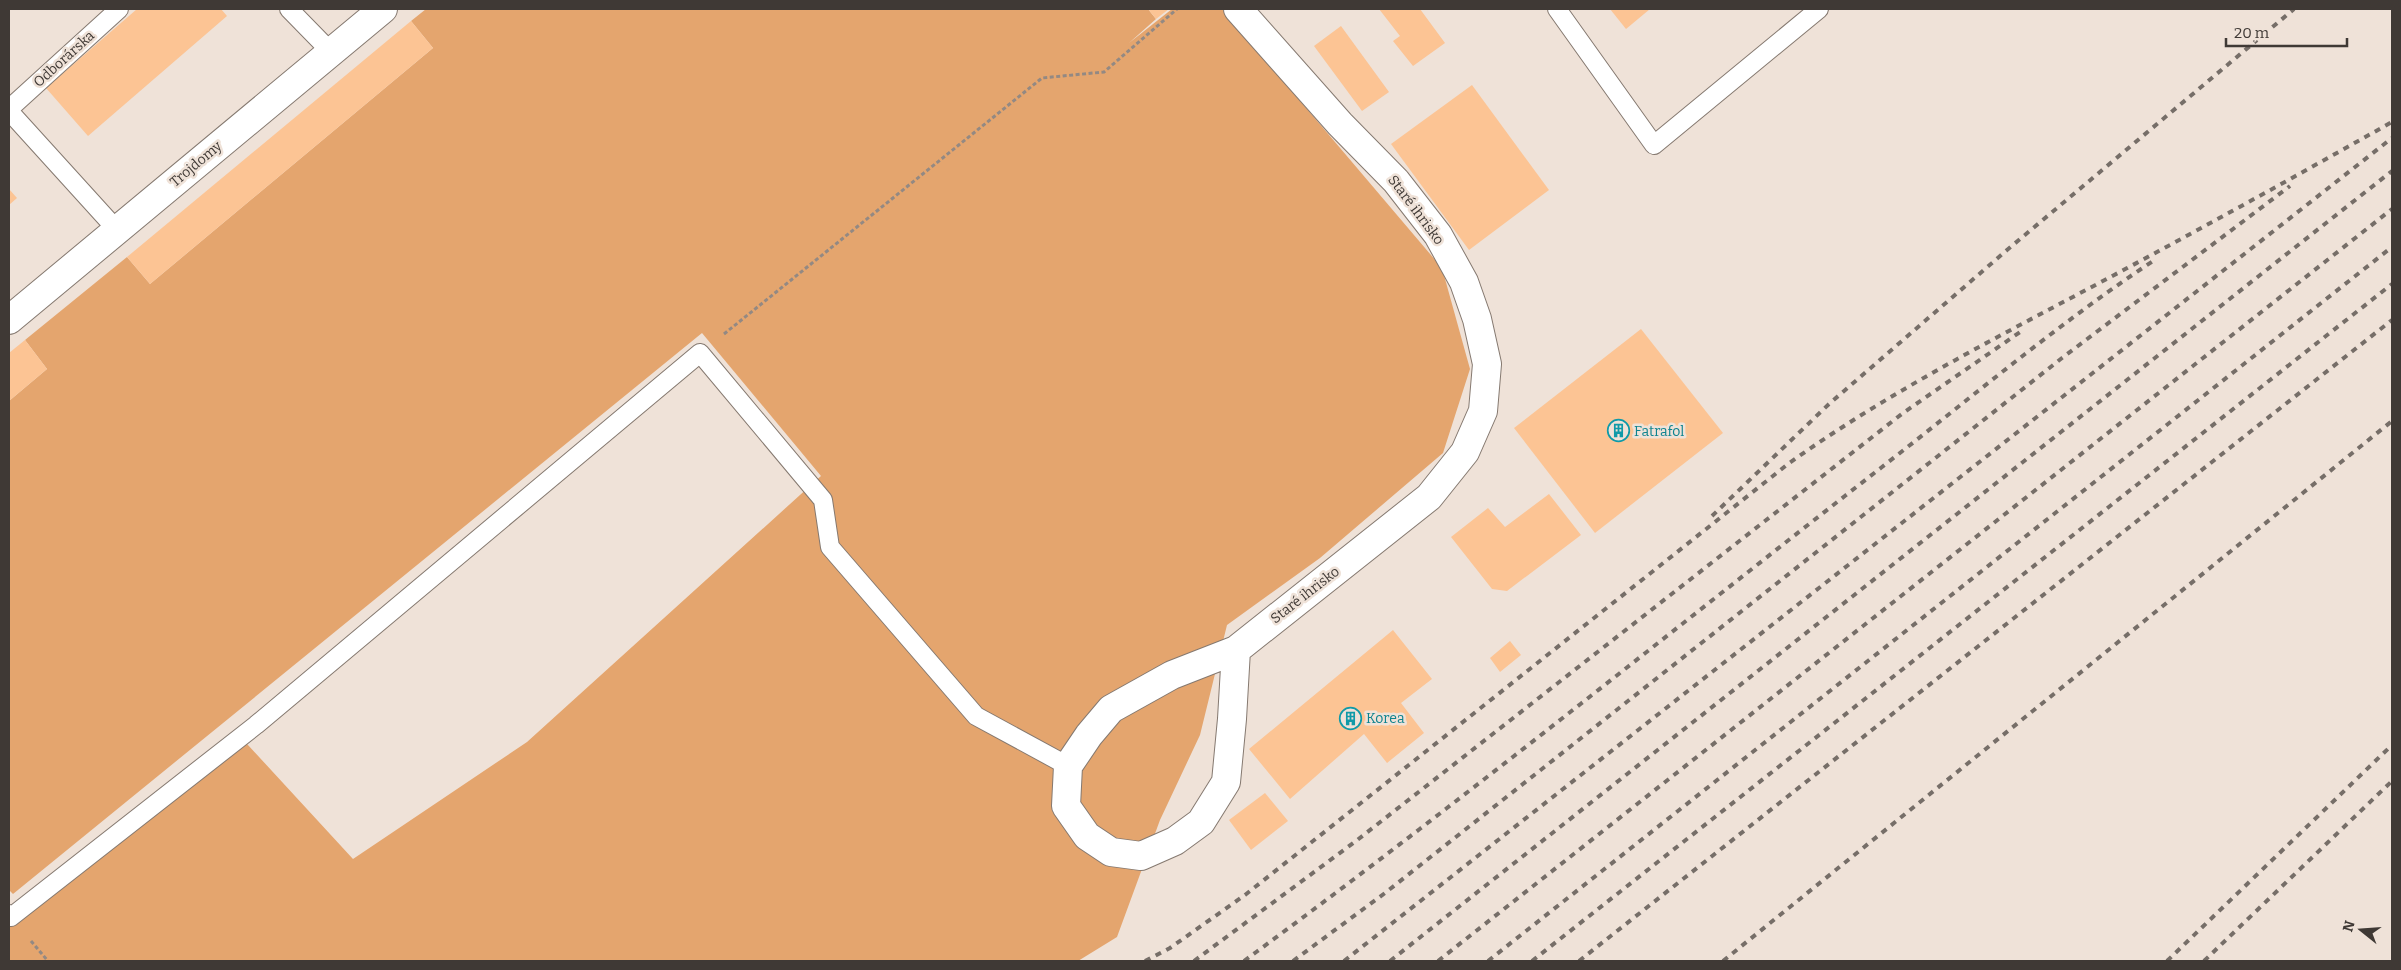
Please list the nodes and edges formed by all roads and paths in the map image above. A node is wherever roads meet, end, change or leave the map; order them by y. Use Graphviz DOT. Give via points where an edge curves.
graph roads {
  1 [pos="119,9"];
  2 [pos="289,9"];
  3 [pos="383,9"];
  4 [pos="1177,9"];
  5 [pos="1238,9"];
  6 [pos="1557,9"];
  7 [pos="1819,9"];
  8 [pos="330,52"];
  9 [pos="9,110"];
  10 [pos="117,230"];
  11 [pos="9,320"];
  12 [pos="700,353"];
  13 [pos="1236,650"];
  14 [pos="1068,766"];
  15 [pos="9,914"];
  1 -- 9 [label="lane, Odborárska"];
  2 -- 8 [label="lane"];
  3 -- 8 [label="street, Trojdomy"];
  4 -- 12 [label="path" via="1104,72 1042,78"];
  5 -- 13 [label="street, Staré ihrisko" via="1340,124 1396,181 1438,235 1464,282 1477,319 1487,364 1483,411 1465,452 1430,498"];
  6 -- 7 [label="lane" via="1654,145"];
  8 -- 10 [label="street, Trojdomy"];
  9 -- 10 [label="lane"];
  10 -- 11 [label="street, Trojdomy"];
  12 -- 14 [label="lane" via="823,500 830,547 976,716"];
  12 -- 15 [label="lane" via="256,726 11,917"];
  13 -- 14 [label="street, Staré ihrisko" via="1172,675 1111,709"];
  13 -- 14 [label="street" via="1226,782 1201,822 1175,841 1141,856 1112,852 1087,836 1066,806"];
}
